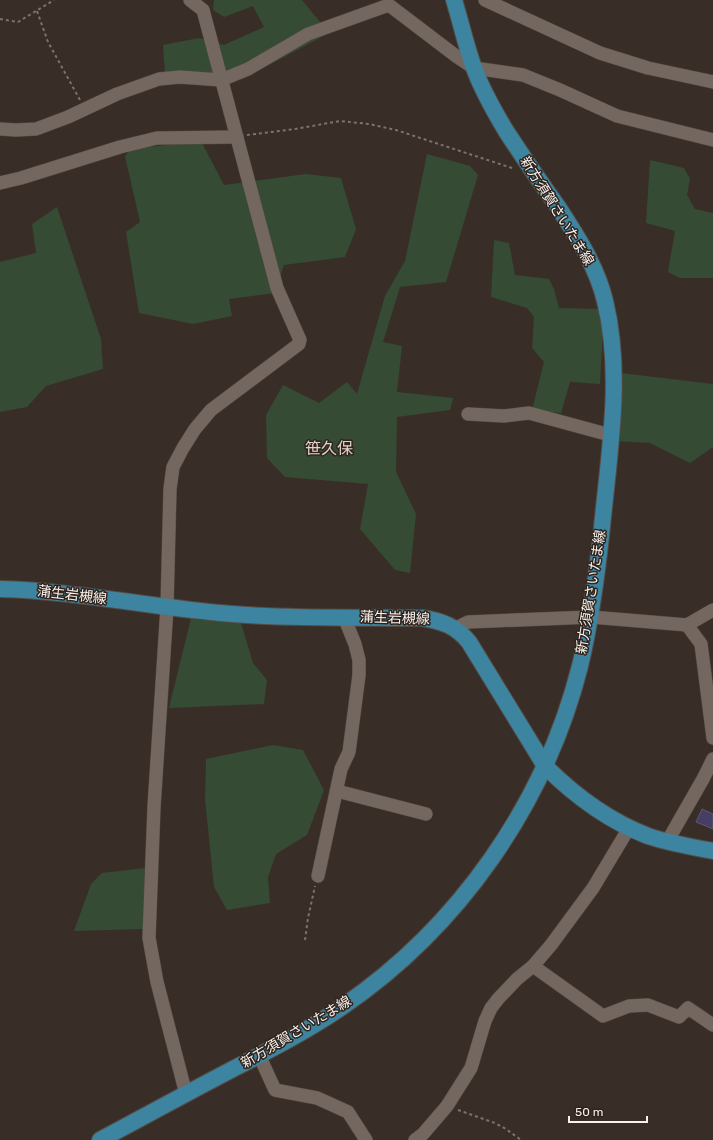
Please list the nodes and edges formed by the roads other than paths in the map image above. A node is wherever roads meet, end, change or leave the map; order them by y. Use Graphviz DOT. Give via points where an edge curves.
graph roads {
  1 [pos="190,0"];
  2 [pos="454,0"];
  3 [pos="485,0"];
  4 [pos="474,68"];
  5 [pos="221,80"];
  6 [pos="713,82"];
  7 [pos="0,128"];
  8 [pos="237,137"];
  9 [pos="713,140"];
  10 [pos="0,183"];
  11 [pos="468,414"];
  12 [pos="610,435"];
  13 [pos="0,590"];
  14 [pos="167,608"];
  15 [pos="713,610"];
  16 [pos="344,616"];
  17 [pos="591,617"];
  18 [pos="687,625"];
  19 [pos="456,628"];
  20 [pos="713,738"];
  21 [pos="713,759"];
  22 [pos="545,766"];
  23 [pos="337,791"];
  24 [pos="426,814"];
  25 [pos="629,828"];
  26 [pos="667,842"];
  27 [pos="713,851"];
  28 [pos="318,876"];
  29 [pos="533,966"];
  30 [pos="713,1025"];
  31 [pos="259,1055"];
  32 [pos="186,1094"];
  33 [pos="421,1138"];
  34 [pos="100,1140"];
  35 [pos="366,1140"];
  1 -- 5 [label="street" via="204,10"];
  2 -- 4 [label="main road, 新方須賀さいたま線"];
  3 -- 6 [label="street" via="600,53 648,68"];
  4 -- 5 [label="street" via="389,5 308,34 248,69"];
  4 -- 9 [label="street" via="523,75 617,116"];
  4 -- 12 [label="main road, 新方須賀さいたま線" via="506,131 573,230 596,273 605,299 614,353"];
  5 -- 7 [label="street" via="180,77 159,79 36,129"];
  5 -- 8 [label="street"];
  8 -- 10 [label="street" via="157,138"];
  8 -- 14 [label="street" via="278,288 300,340 299,344 211,410 195,429 173,467 170,489"];
  11 -- 12 [label="street" via="504,416 530,413"];
  12 -- 17 [label="main road, 新方須賀さいたま線"];
  13 -- 14 [label="main road, 蒲生岩槻線" via="50,592"];
  14 -- 16 [label="main road, 蒲生岩槻線" via="232,614"];
  14 -- 32 [label="street" via="154,807 149,938 157,982"];
  15 -- 18 [label="street"];
  16 -- 19 [label="main road, 蒲生岩槻線" via="422,618 447,623"];
  16 -- 23 [label="street" via="355,644 359,675 349,752"];
  17 -- 18 [label="street"];
  17 -- 19 [label="street" via="468,622"];
  17 -- 22 [label="main road, 新方須賀さいたま線" via="569,704"];
  18 -- 20 [label="street" via="701,644"];
  19 -- 22 [label="main road, 蒲生岩槻線" via="469,642"];
  21 -- 26 [label="street"];
  22 -- 25 [label="main road, 蒲生岩槻線" via="593,806"];
  22 -- 31 [label="main road, 新方須賀さいたま線" via="521,814 488,864 467,892 423,941 342,1007"];
  23 -- 24 [label="street"];
  23 -- 28 [label="street"];
  25 -- 26 [label="main road, 蒲生岩槻線"];
  25 -- 29 [label="street" via="593,888"];
  26 -- 27 [label="main road, 蒲生岩槻線"];
  29 -- 30 [label="street" via="602,1016 629,1006 648,1005 678,1017 688,1008"];
  29 -- 33 [label="street" via="517,979 491,1008 470,1068 445,1108"];
  31 -- 32 [label="main road, 新方須賀さいたま線"];
  31 -- 35 [label="street" via="275,1090 317,1098 348,1112"];
  32 -- 34 [label="main road, 新方須賀さいたま線"];
}
